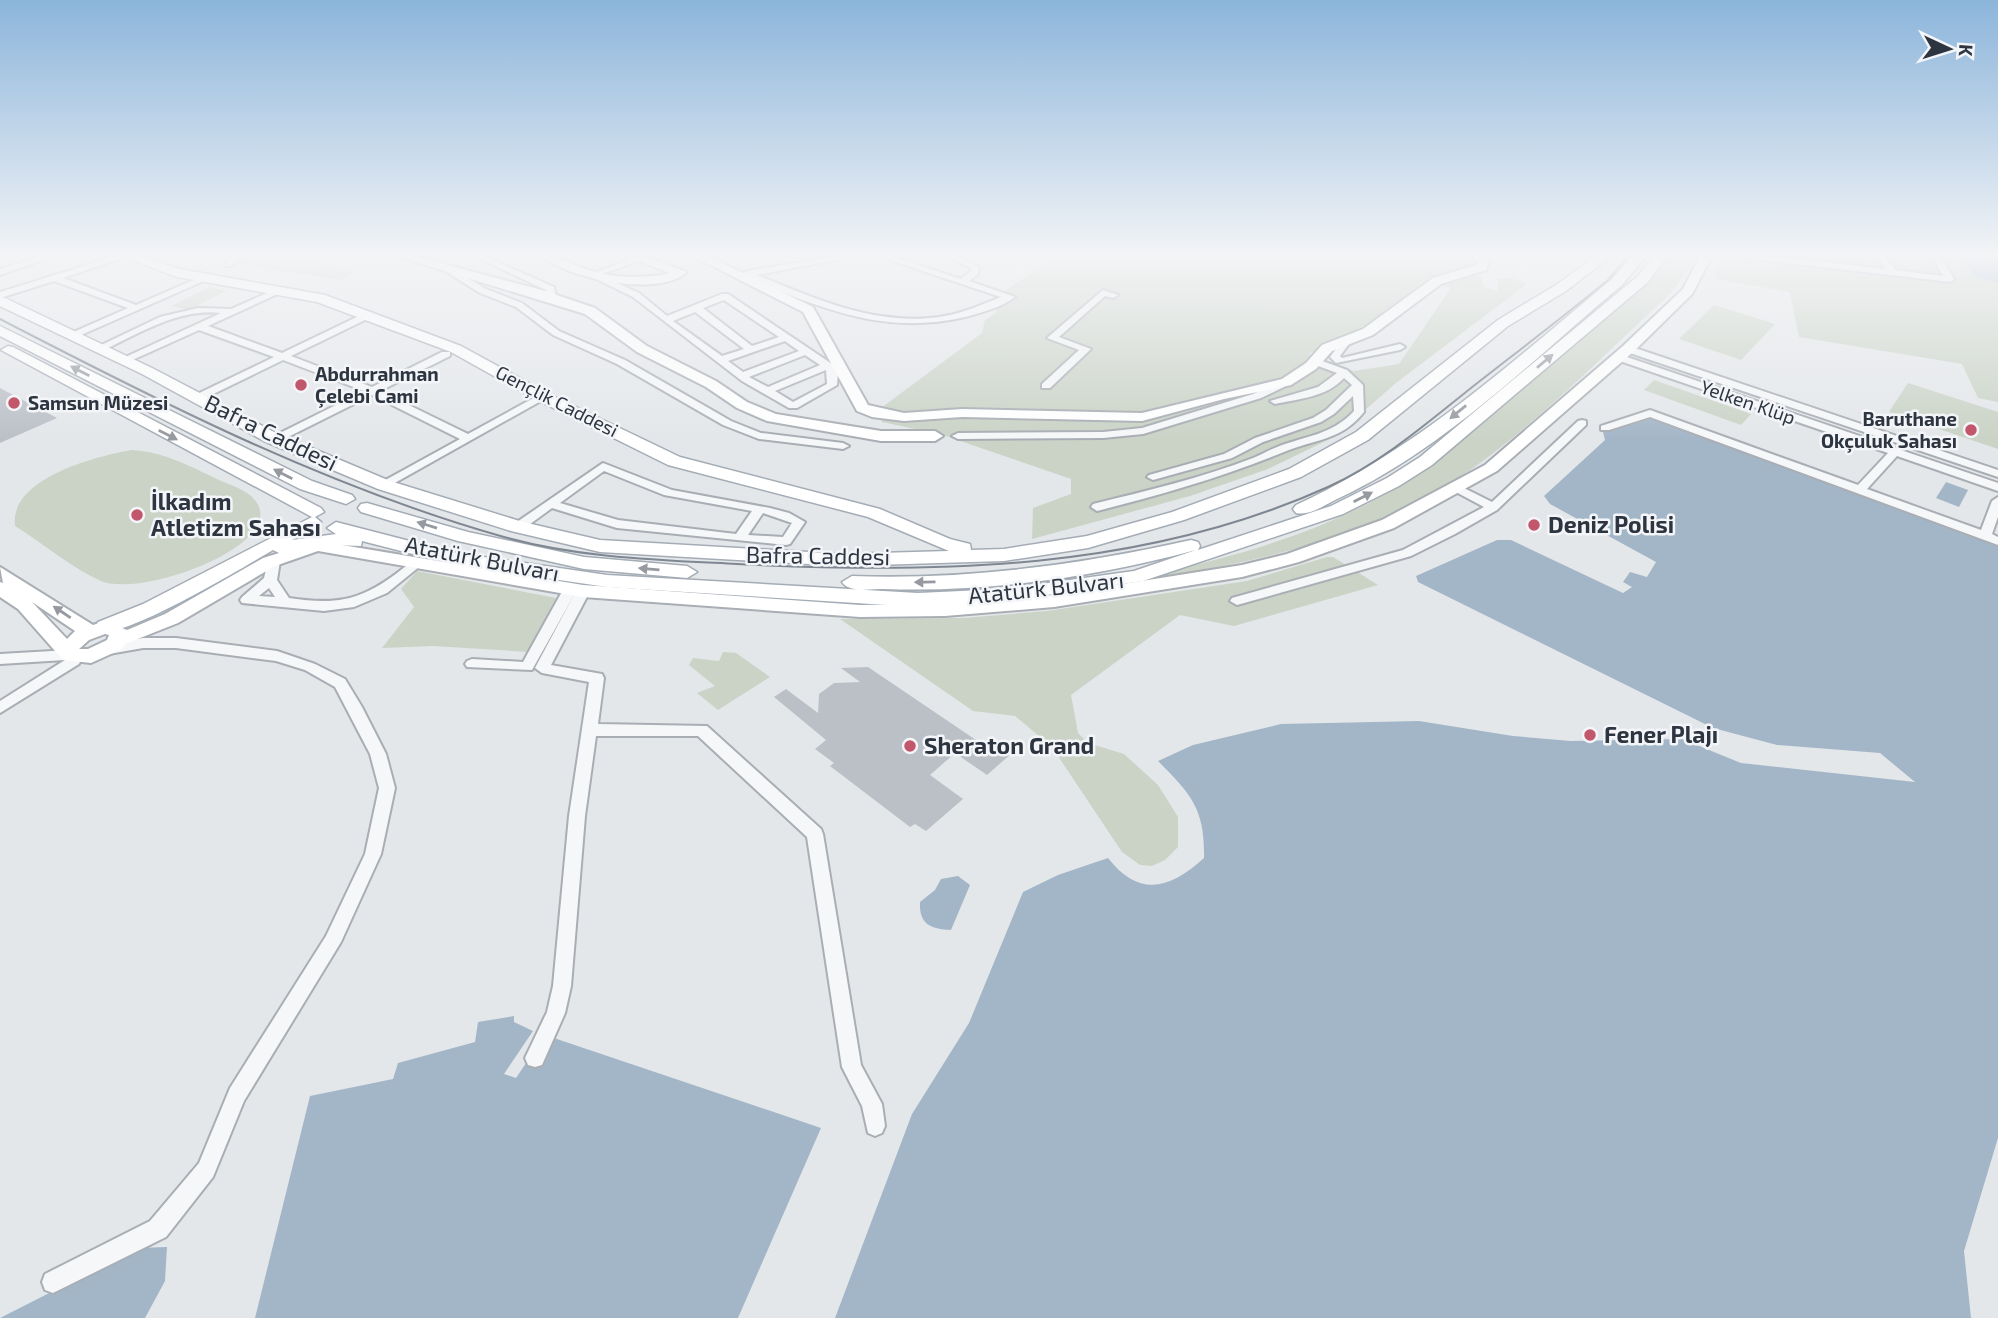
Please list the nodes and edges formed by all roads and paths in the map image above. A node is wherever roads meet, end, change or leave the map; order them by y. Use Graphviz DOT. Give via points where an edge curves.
graph roads {
  1 [pos="34,318"];
  2 [pos="115,318"];
  3 [pos="170,318"];
  4 [pos="220,318"];
  5 [pos="362,318"];
  6 [pos="372,318"];
  7 [pos="536,318"];
  8 [pos="599,318"];
  9 [pos="663,318"];
  10 [pos="672,318"];
  11 [pos="709,318"];
  12 [pos="756,318"];
  13 [pos="811,318"];
  14 [pos="866,318"];
  15 [pos="958,318"];
  16 [pos="1075,318"];
  17 [pos="1388,318"];
  18 [pos="1502,318"];
  19 [pos="1512,318"];
  20 [pos="1574,318"];
  21 [pos="1597,318"];
  22 [pos="1660,318"];
  23 [pos="666,320"];
  24 [pos="200,327"];
  25 [pos="0,330"];
  26 [pos="72,336"];
  27 [pos="786,338"];
  28 [pos="1347,340"];
  29 [pos="0,345"];
  30 [pos="1399,347"];
  31 [pos="98,349"];
  32 [pos="750,349"];
  33 [pos="807,351"];
  34 [pos="1623,353"];
  35 [pos="446,354"];
  36 [pos="282,356"];
  37 [pos="721,359"];
  38 [pos="124,360"];
  39 [pos="1314,361"];
  40 [pos="828,366"];
  41 [pos="1343,372"];
  42 [pos="742,376"];
  43 [pos="1286,382"];
  44 [pos="1358,385"];
  45 [pos="1046,386"];
  46 [pos="767,391"];
  47 [pos="373,392"];
  48 [pos="197,398"];
  49 [pos="539,398"];
  50 [pos="1275,401"];
  51 [pos="1582,423"];
  52 [pos="1605,428"];
  53 [pos="936,436"];
  54 [pos="958,436"];
  55 [pos="467,438"];
  56 [pos="276,439"];
  57 [pos="843,446"];
  58 [pos="1895,452"];
  59 [pos="1998,474"];
  60 [pos="1153,477"];
  61 [pos="384,485"];
  62 [pos="1998,487"];
  63 [pos="1458,489"];
  64 [pos="1860,490"];
  65 [pos="346,499"];
  66 [pos="1998,501"];
  67 [pos="552,504"];
  68 [pos="1097,507"];
  69 [pos="1493,507"];
  70 [pos="367,508"];
  71 [pos="758,510"];
  72 [pos="321,523"];
  73 [pos="518,527"];
  74 [pos="739,538"];
  75 [pos="1992,538"];
  76 [pos="984,551"];
  77 [pos="277,554"];
  78 [pos="948,555"];
  79 [pos="456,559"];
  80 [pos="412,562"];
  81 [pos="0,573"];
  82 [pos="270,580"];
  83 [pos="0,588"];
  84 [pos="577,590"];
  85 [pos="1237,601"];
  86 [pos="285,602"];
  87 [pos="108,636"];
  88 [pos="71,655"];
  89 [pos="0,659"];
  90 [pos="472,664"];
  91 [pos="535,668"];
  92 [pos="0,708"];
  93 [pos="590,730"];
  94 [pos="535,1058"];
  95 [pos="875,1126"];
  96 [pos="53,1282"];
  1 -- 26 [label="main road, Bafra Caddesi"];
  2 -- 26 [label="street"];
  3 -- 31 [label="street"];
  4 -- 24 [label="street"];
  5 -- 35 [label="main road, Gençlik Caddesi"];
  5 -- 36 [label="street"];
  6 -- 49 [label="main road, Gençlik Caddesi" via="456,349"];
  7 -- 57 [label="street" via="556,333 621,362 727,423 759,436"];
  8 -- 53 [label="street" via="642,349 772,418 881,436"];
  9 -- 23 [label="street"];
  10 -- 23 [label="street"];
  11 -- 32 [label="street"];
  12 -- 27 [label="street"];
  13 -- 43 [label="street" via="862,408 872,414 1127,419"];
  14 -- 15 [label="street" via="883,322"];
  16 -- 45 [label="street" via="1052,338 1086,349"];
  17 -- 28 [label="street"];
  18 -- 76 [label="main road, Bafra Caddesi" via="1357,432 1321,452 1151,519 1048,544"];
  19 -- 78 [label="main road, Bafra Caddesi" via="1362,436 1295,473 1178,516 1088,542 1004,555"];
  20 -- 70 [label="main road, Atatürk Bulvarı, one-way" via="1413,448 1369,476 1252,528 1121,563 965,582 865,583 739,576 584,563 465,537"];
  79 -- 21 [label="main road, Atatürk Bulvarı, one-way" via="607,581 918,600 1005,595 1136,577 1337,510 1393,482 1426,461"];
  22 -- 34 [label="street"];
  23 -- 37 [label="street"];
  24 -- 36 [label="street"];
  24 -- 38 [label="street"];
  65 -- 25 [label="main road, Atatürk Bulvarı, one-way" via="306,485"];
  26 -- 31 [label="main road, Bafra Caddesi"];
  27 -- 32 [label="street"];
  27 -- 33 [label="street"];
  28 -- 30 [label="street" via="1335,357 1340,361"];
  28 -- 39 [label="street" via="1327,348"];
  29 -- 72 [label="main road, Atatürk Bulvarı, one-way"];
  31 -- 38 [label="main road, Bafra Caddesi"];
  32 -- 37 [label="street"];
  33 -- 40 [label="street"];
  33 -- 42 [label="street"];
  34 -- 58 [label="street, Yelken Klüp"];
  34 -- 59 [label="street"];
  34 -- 63 [label="street" via="1491,468"];
  35 -- 47 [label="street"];
  35 -- 49 [label="main road, Gençlik Caddesi"];
  36 -- 47 [label="street"];
  36 -- 48 [label="street"];
  37 -- 42 [label="street"];
  38 -- 48 [label="main road, Bafra Caddesi"];
  39 -- 41 [label="street"];
  39 -- 43 [label="street"];
  40 -- 46 [label="street"];
  40 -- 46 [label="street" via="832,385 793,406"];
  41 -- 44 [label="street"];
  41 -- 50 [label="street" via="1338,380 1310,393"];
  42 -- 46 [label="street"];
  43 -- 54 [label="street" via="1257,396 1133,432"];
  44 -- 60 [label="street" via="1317,420 1228,456"];
  44 -- 68 [label="street" via="1359,412 1337,432 1179,486"];
  47 -- 55 [label="street"];
  47 -- 56 [label="street"];
  48 -- 56 [label="main road, Bafra Caddesi"];
  49 -- 55 [label="street"];
  49 -- 76 [label="main road, Gençlik Caddesi" via="674,461 874,513 945,544"];
  49 -- 78 [label="main road, Gençlik Caddesi" via="672,464 867,515"];
  51 -- 69 [label="street"];
  52 -- 64 [label="street" via="1650,413"];
  55 -- 61 [label="street"];
  56 -- 61 [label="main road, Bafra Caddesi"];
  58 -- 62 [label="street, Yelken Klüp"];
  58 -- 64 [label="street"];
  61 -- 73 [label="main road, Bafra Caddesi"];
  63 -- 69 [label="street"];
  63 -- 84 [label="street" via="1388,524 1293,558 1242,571 1054,601 860,611"];
  64 -- 75 [label="street"];
  65 -- 70 [label="main road, Atatürk Bulvarı" via="362,500"];
  65 -- 72 [label="main road" via="328,503"];
  66 -- 75 [label="street"];
  67 -- 71 [label="street" via="603,466 678,495"];
  67 -- 73 [label="street"];
  67 -- 74 [label="street" via="617,524"];
  69 -- 85 [label="street" via="1407,553"];
  70 -- 72 [label="main road" via="354,522"];
  71 -- 74 [label="street"];
  71 -- 74 [label="street" via="799,522 786,541"];
  72 -- 77 [label="main road"];
  72 -- 79 [label="main road, Atatürk Bulvarı"];
  72 -- 87 [label="main road" via="150,609"];
  73 -- 78 [label="main road, Bafra Caddesi" via="600,545 650,550 843,560"];
  77 -- 79 [label="main road" via="332,539"];
  77 -- 80 [label="street" via="318,546"];
  77 -- 82 [label="street"];
  77 -- 87 [label="main road"];
  80 -- 84 [label="street"];
  80 -- 86 [label="street" via="413,567 384,592 359,602 338,608"];
  87 -- 81 [label="street, one-way"];
  82 -- 86 [label="street"];
  82 -- 86 [label="street" via="247,600"];
  83 -- 88 [label="street" via="24,605"];
  84 -- 91 [label="street"];
  87 -- 88 [label="street" via="92,656"];
  87 -- 88 [label="street" via="76,639"];
  87 -- 96 [label="street" via="277,656 340,683 378,754 387,788 373,854 362,879 332,942 237,1094 206,1170 158,1229"];
  88 -- 89 [label="street"];
  88 -- 92 [label="street" via="75,661"];
  90 -- 91 [label="street"];
  91 -- 93 [label="street" via="597,678"];
  93 -- 94 [label="street" via="577,816 562,986 556,1013"];
  93 -- 95 [label="street" via="702,730 815,834 852,1067 872,1104"];
}
